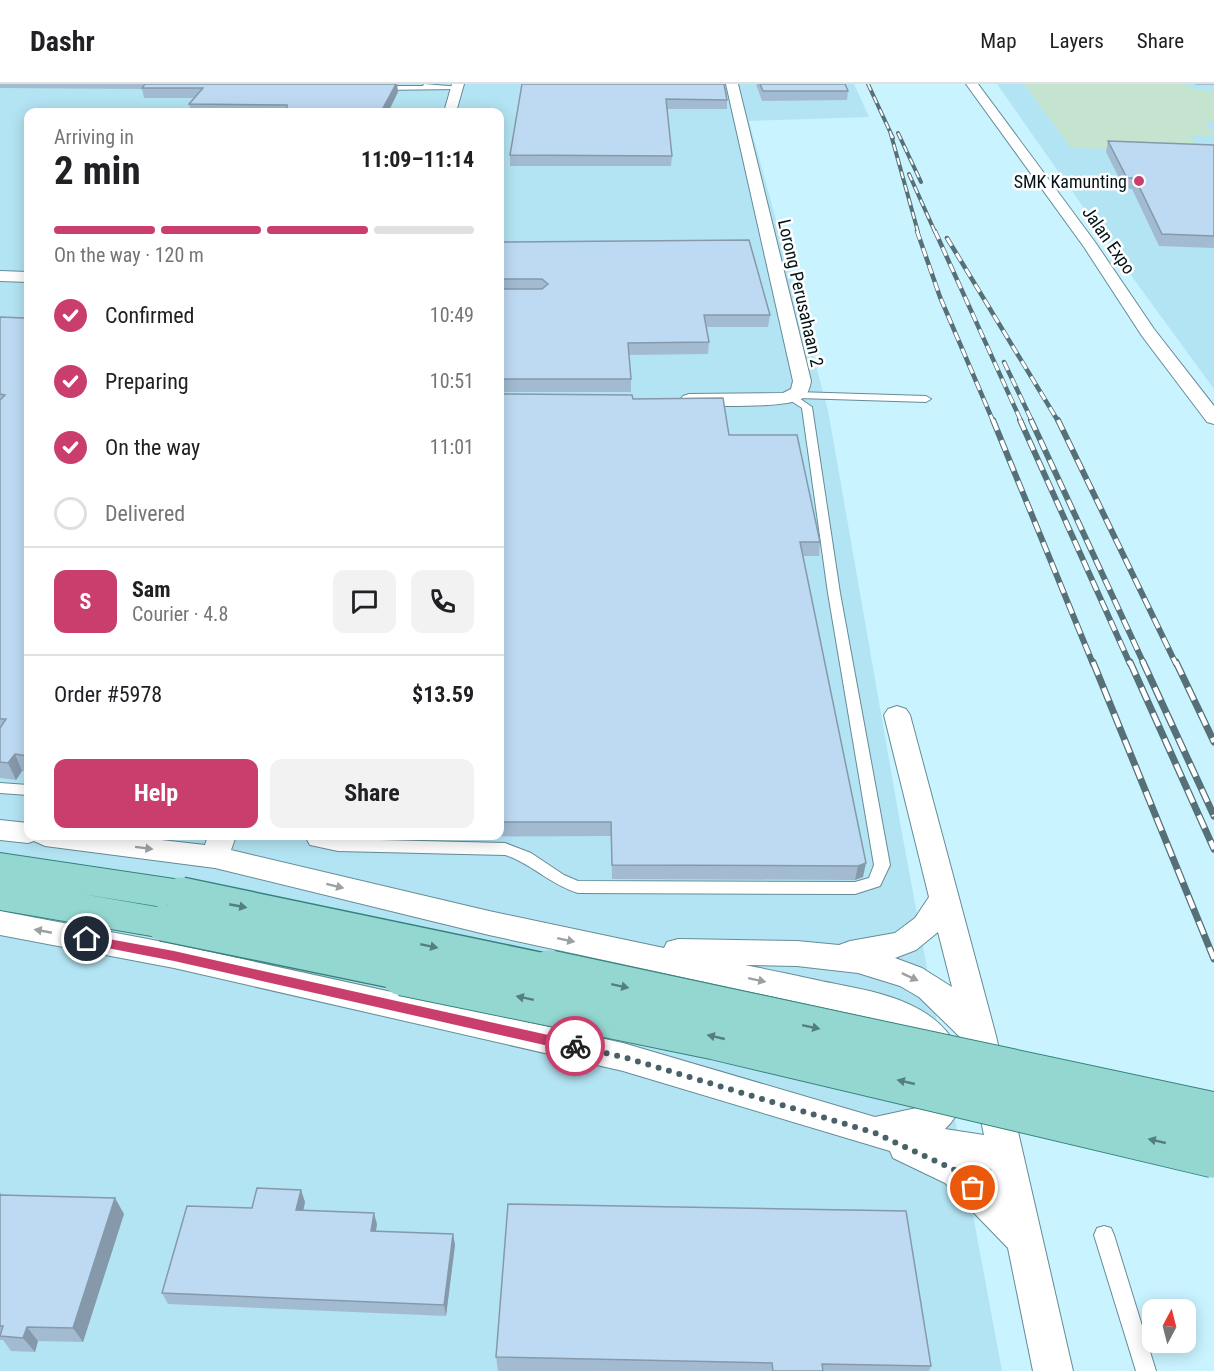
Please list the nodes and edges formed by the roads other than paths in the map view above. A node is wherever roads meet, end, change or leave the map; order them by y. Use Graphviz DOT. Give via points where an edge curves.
graph roads {
  1 [pos="732,84"];
  2 [pos="972,84"];
  3 [pos="427,86"];
  4 [pos="458,86"];
  5 [pos="369,87"];
  6 [pos="451,108"];
  7 [pos="0,276"];
  8 [pos="24,278"];
  9 [pos="793,396"];
  10 [pos="926,399"];
  11 [pos="677,400"];
  12 [pos="1214,418"];
  13 [pos="897,715"];
  14 [pos="3,788"];
  15 [pos="24,790"];
  16 [pos="0,830"];
  17 [pos="24,833"];
  18 [pos="115,840"];
  19 [pos="314,840"];
  20 [pos="219,846"];
  21 [pos="0,867"];
  22 [pos="0,895"];
  23 [pos="943,899"];
  24 [pos="172,909"];
  25 [pos="0,923"];
  26 [pos="603,948"];
  27 [pos="828,956"];
  28 [pos="980,1036"];
  29 [pos="1214,1115"];
  30 [pos="875,1133"];
  31 [pos="1006,1155"];
  32 [pos="1214,1155"];
  33 [pos="1104,1235"];
  34 [pos="1022,1236"];
  35 [pos="1053,1371"];
  36 [pos="1146,1371"];
  1 -- 9 [label="street, Lorong Perusahaan 2" via="802,381"];
  2 -- 12 [label="street, Jalan Expo"];
  3 -- 4 [label="lane"];
  3 -- 5 [label="lane"];
  4 -- 6 [label="street"];
  7 -- 8 [label="street"];
  9 -- 10 [label="lane"];
  9 -- 11 [label="street"];
  9 -- 19 [label="lane" via="807,407 834,593 882,865 875,882 855,888 578,887 553,877 526,856 505,849 338,845"];
  13 -- 23 [label="street"];
  14 -- 15 [label="lane"];
  16 -- 17 [label="street"];
  18 -- 20 [label="street, one-way"];
  20 -- 26 [label="street, one-way" via="489,923"];
  21 -- 24 [label="main road"];
  22 -- 24 [label="main road"];
  23 -- 27 [label="street" via="920,934 895,947"];
  23 -- 28 [label="street"];
  24 -- 29 [label="main road, one-way, bridge" via="852,1035"];
  32 -- 24 [label="main road, one-way, bridge"];
  30 -- 25 [label="street, one-way" via="623,1057 174,956"];
  26 -- 27 [label="street"];
  26 -- 30 [label="street, one-way" via="874,1005 914,1020 937,1038 949,1068 944,1108 930,1120"];
  27 -- 28 [label="street, one-way" via="870,963 910,976 946,999"];
  28 -- 31 [label="street"];
  30 -- 31 [label="street"];
  30 -- 34 [label="street" via="957,1171"];
  31 -- 34 [label="street"];
  33 -- 36 [label="lane"];
  34 -- 35 [label="street"];
}
